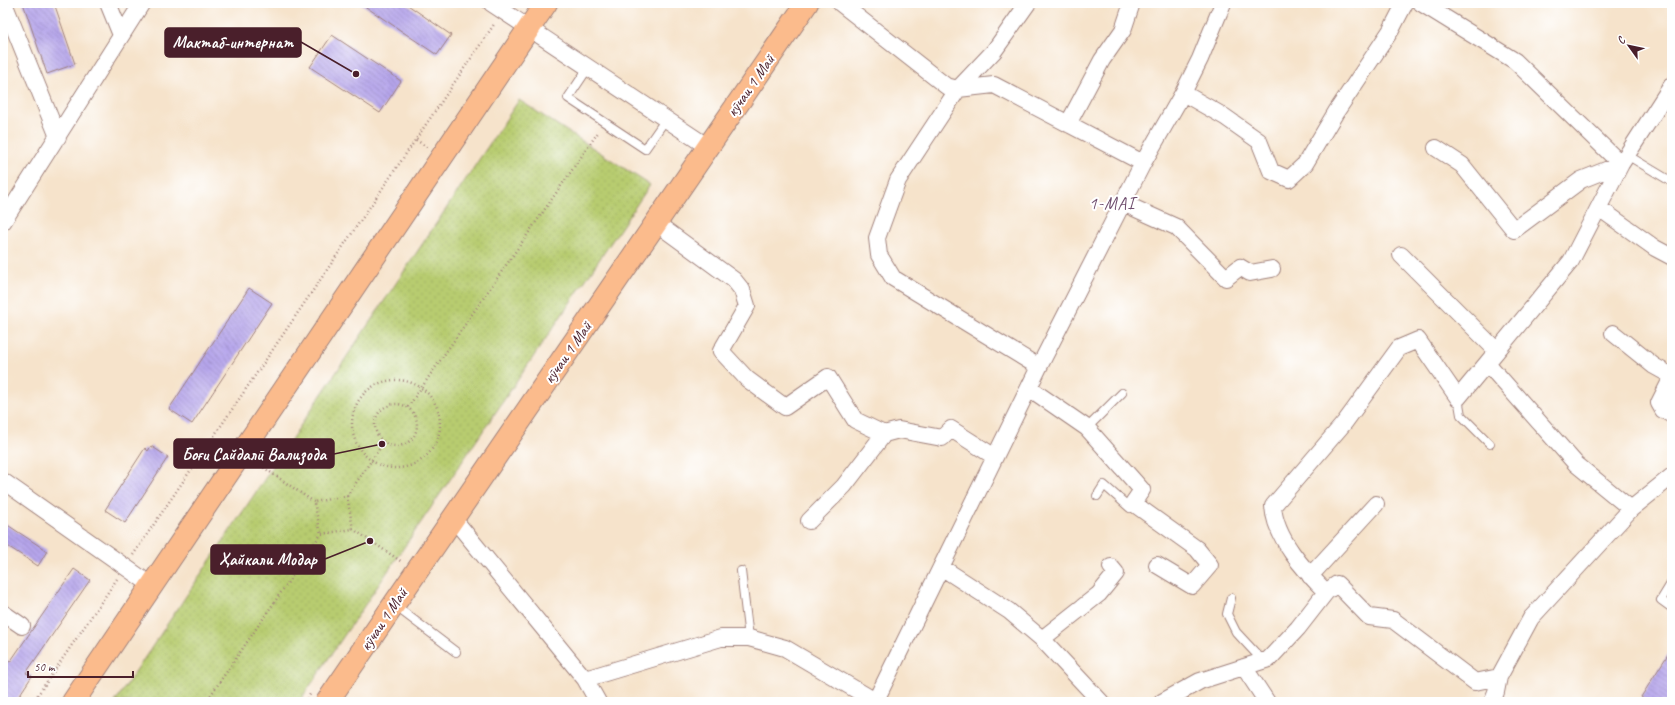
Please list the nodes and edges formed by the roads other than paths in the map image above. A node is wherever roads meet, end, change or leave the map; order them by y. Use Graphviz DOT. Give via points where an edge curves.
graph roads {
  1 [pos="4,3"];
  2 [pos="108,3"];
  3 [pos="142,3"];
  4 [pos="546,3"];
  5 [pos="807,3"];
  6 [pos="840,3"];
  7 [pos="1028,3"];
  8 [pos="1132,3"];
  9 [pos="1223,3"];
  10 [pos="1404,3"];
  11 [pos="1421,3"];
  12 [pos="497,7"];
  13 [pos="529,29"];
  14 [pos="121,35"];
  15 [pos="588,68"];
  16 [pos="1672,85"];
  17 [pos="958,89"];
  18 [pos="1183,93"];
  19 [pos="666,119"];
  20 [pos="1068,124"];
  21 [pos="58,137"];
  22 [pos="708,147"];
  23 [pos="1436,148"];
  24 [pos="1624,159"];
  25 [pos="1142,163"];
  26 [pos="1672,182"];
  27 [pos="1123,203"];
  28 [pos="1599,208"];
  29 [pos="3,222"];
  30 [pos="656,223"];
  31 [pos="1401,255"];
  32 [pos="1672,257"];
  33 [pos="1272,269"];
  34 [pos="1613,333"];
  35 [pos="1497,351"];
  36 [pos="1487,363"];
  37 [pos="1039,367"];
  38 [pos="1672,377"];
  39 [pos="1029,388"];
  40 [pos="1122,392"];
  41 [pos="1458,398"];
  42 [pos="1672,415"];
  43 [pos="1087,428"];
  44 [pos="884,434"];
  45 [pos="1490,444"];
  46 [pos="995,457"];
  47 [pos="1672,476"];
  48 [pos="3,481"];
  49 [pos="1098,496"];
  50 [pos="1134,503"];
  51 [pos="1376,504"];
  52 [pos="1631,509"];
  53 [pos="453,518"];
  54 [pos="809,521"];
  55 [pos="1157,565"];
  56 [pos="1111,567"];
  57 [pos="941,568"];
  58 [pos="741,572"];
  59 [pos="1310,576"];
  60 [pos="1672,582"];
  61 [pos="151,585"];
  62 [pos="1326,592"];
  63 [pos="1231,598"];
  64 [pos="393,605"];
  65 [pos="1672,608"];
  66 [pos="3,613"];
  67 [pos="22,626"];
  68 [pos="749,638"];
  69 [pos="1042,640"];
  70 [pos="456,652"];
  71 [pos="1263,661"];
  72 [pos="1244,667"];
  73 [pos="585,679"];
  74 [pos="1496,693"];
  75 [pos="73,702"];
  76 [pos="327,702"];
  77 [pos="598,702"];
  78 [pos="875,702"];
  79 [pos="1101,702"];
  80 [pos="1162,702"];
  81 [pos="1267,702"];
  1 -- 21 [label="street"];
  2 -- 14 [label="street"];
  3 -- 14 [label="street"];
  4 -- 13 [label="main road"];
  5 -- 22 [label="main road, кӯчаи 1 Май"];
  6 -- 17 [label="street" via="946,86"];
  7 -- 17 [label="street" via="994,51"];
  8 -- 20 [label="street" via="1123,30 1102,60"];
  9 -- 18 [label="street"];
  10 -- 18 [label="street" via="1391,30 1305,164 1289,179 1271,171 1259,141 1225,117"];
  11 -- 24 [label="street" via="1515,61"];
  12 -- 13 [label="street"];
  13 -- 15 [label="street"];
  13 -- 61 [label="main road"];
  14 -- 21 [label="street"];
  15 -- 19 [label="street"];
  15 -- 19 [label="lane" via="568,98 605,123 645,149"];
  16 -- 24 [label="street"];
  17 -- 20 [label="street" via="994,85"];
  17 -- 37 [label="street" via="898,180 877,238 879,255 893,278"];
  18 -- 25 [label="street"];
  19 -- 22 [label="street"];
  20 -- 25 [label="street"];
  21 -- 29 [label="street"];
  22 -- 30 [label="main road, кӯчаи 1 Май"];
  23 -- 24 [label="street" via="1462,165 1514,230 1581,180"];
  24 -- 26 [label="lane"];
  24 -- 28 [label="street"];
  25 -- 27 [label="street"];
  27 -- 33 [label="street" via="1176,227 1226,278 1240,267 1250,274"];
  27 -- 37 [label="street"];
  28 -- 32 [label="street" via="1655,248"];
  28 -- 35 [label="street" via="1571,261"];
  30 -- 44 [label="street" via="734,280 742,290 747,306 721,351 747,379 785,407 828,377 855,420"];
  30 -- 53 [label="main road, кӯчаи 1 Май"];
  31 -- 35 [label="street"];
  34 -- 38 [label="street"];
  35 -- 36 [label="street"];
  36 -- 41 [label="street"];
  36 -- 52 [label="street" via="1576,464"];
  37 -- 39 [label="street"];
  38 -- 42 [label="street" via="1659,403 1663,410"];
  39 -- 43 [label="street"];
  39 -- 46 [label="street"];
  40 -- 43 [label="lane"];
  41 -- 45 [label="lane" via="1461,415"];
  41 -- 59 [label="street" via="1418,340 1399,348 1345,422 1273,506 1274,518 1299,564"];
  43 -- 50 [label="street" via="1142,490"];
  44 -- 46 [label="street" via="900,430 942,438 951,429"];
  44 -- 54 [label="street" via="844,486"];
  46 -- 57 [label="street"];
  47 -- 52 [label="street"];
  48 -- 61 [label="street"];
  49 -- 50 [label="lane" via="1104,485 1130,508"];
  50 -- 55 [label="street" via="1197,549 1210,565 1192,586"];
  51 -- 59 [label="street"];
  52 -- 74 [label="street" via="1531,618"];
  53 -- 64 [label="main road, кӯчаи 1 Май"];
  53 -- 73 [label="street"];
  56 -- 69 [label="street" via="1116,573 1099,594"];
  57 -- 69 [label="street" via="1009,611"];
  57 -- 78 [label="street"];
  58 -- 68 [label="lane"];
  59 -- 62 [label="street"];
  60 -- 65 [label="lane" via="1660,600"];
  61 -- 75 [label="main road"];
  62 -- 71 [label="street" via="1298,628 1269,659"];
  62 -- 74 [label="street" via="1337,584 1369,617 1394,620 1475,682"];
  63 -- 71 [label="lane" via="1227,614 1236,632"];
  64 -- 70 [label="lane"];
  64 -- 76 [label="main road, кӯчаи 1 Май"];
  66 -- 67 [label="street"];
  68 -- 73 [label="street" via="721,638"];
  68 -- 78 [label="street" via="785,648"];
  69 -- 79 [label="street"];
  71 -- 72 [label="street"];
  72 -- 80 [label="street" via="1200,681"];
  72 -- 81 [label="street"];
  73 -- 77 [label="street"];
}
